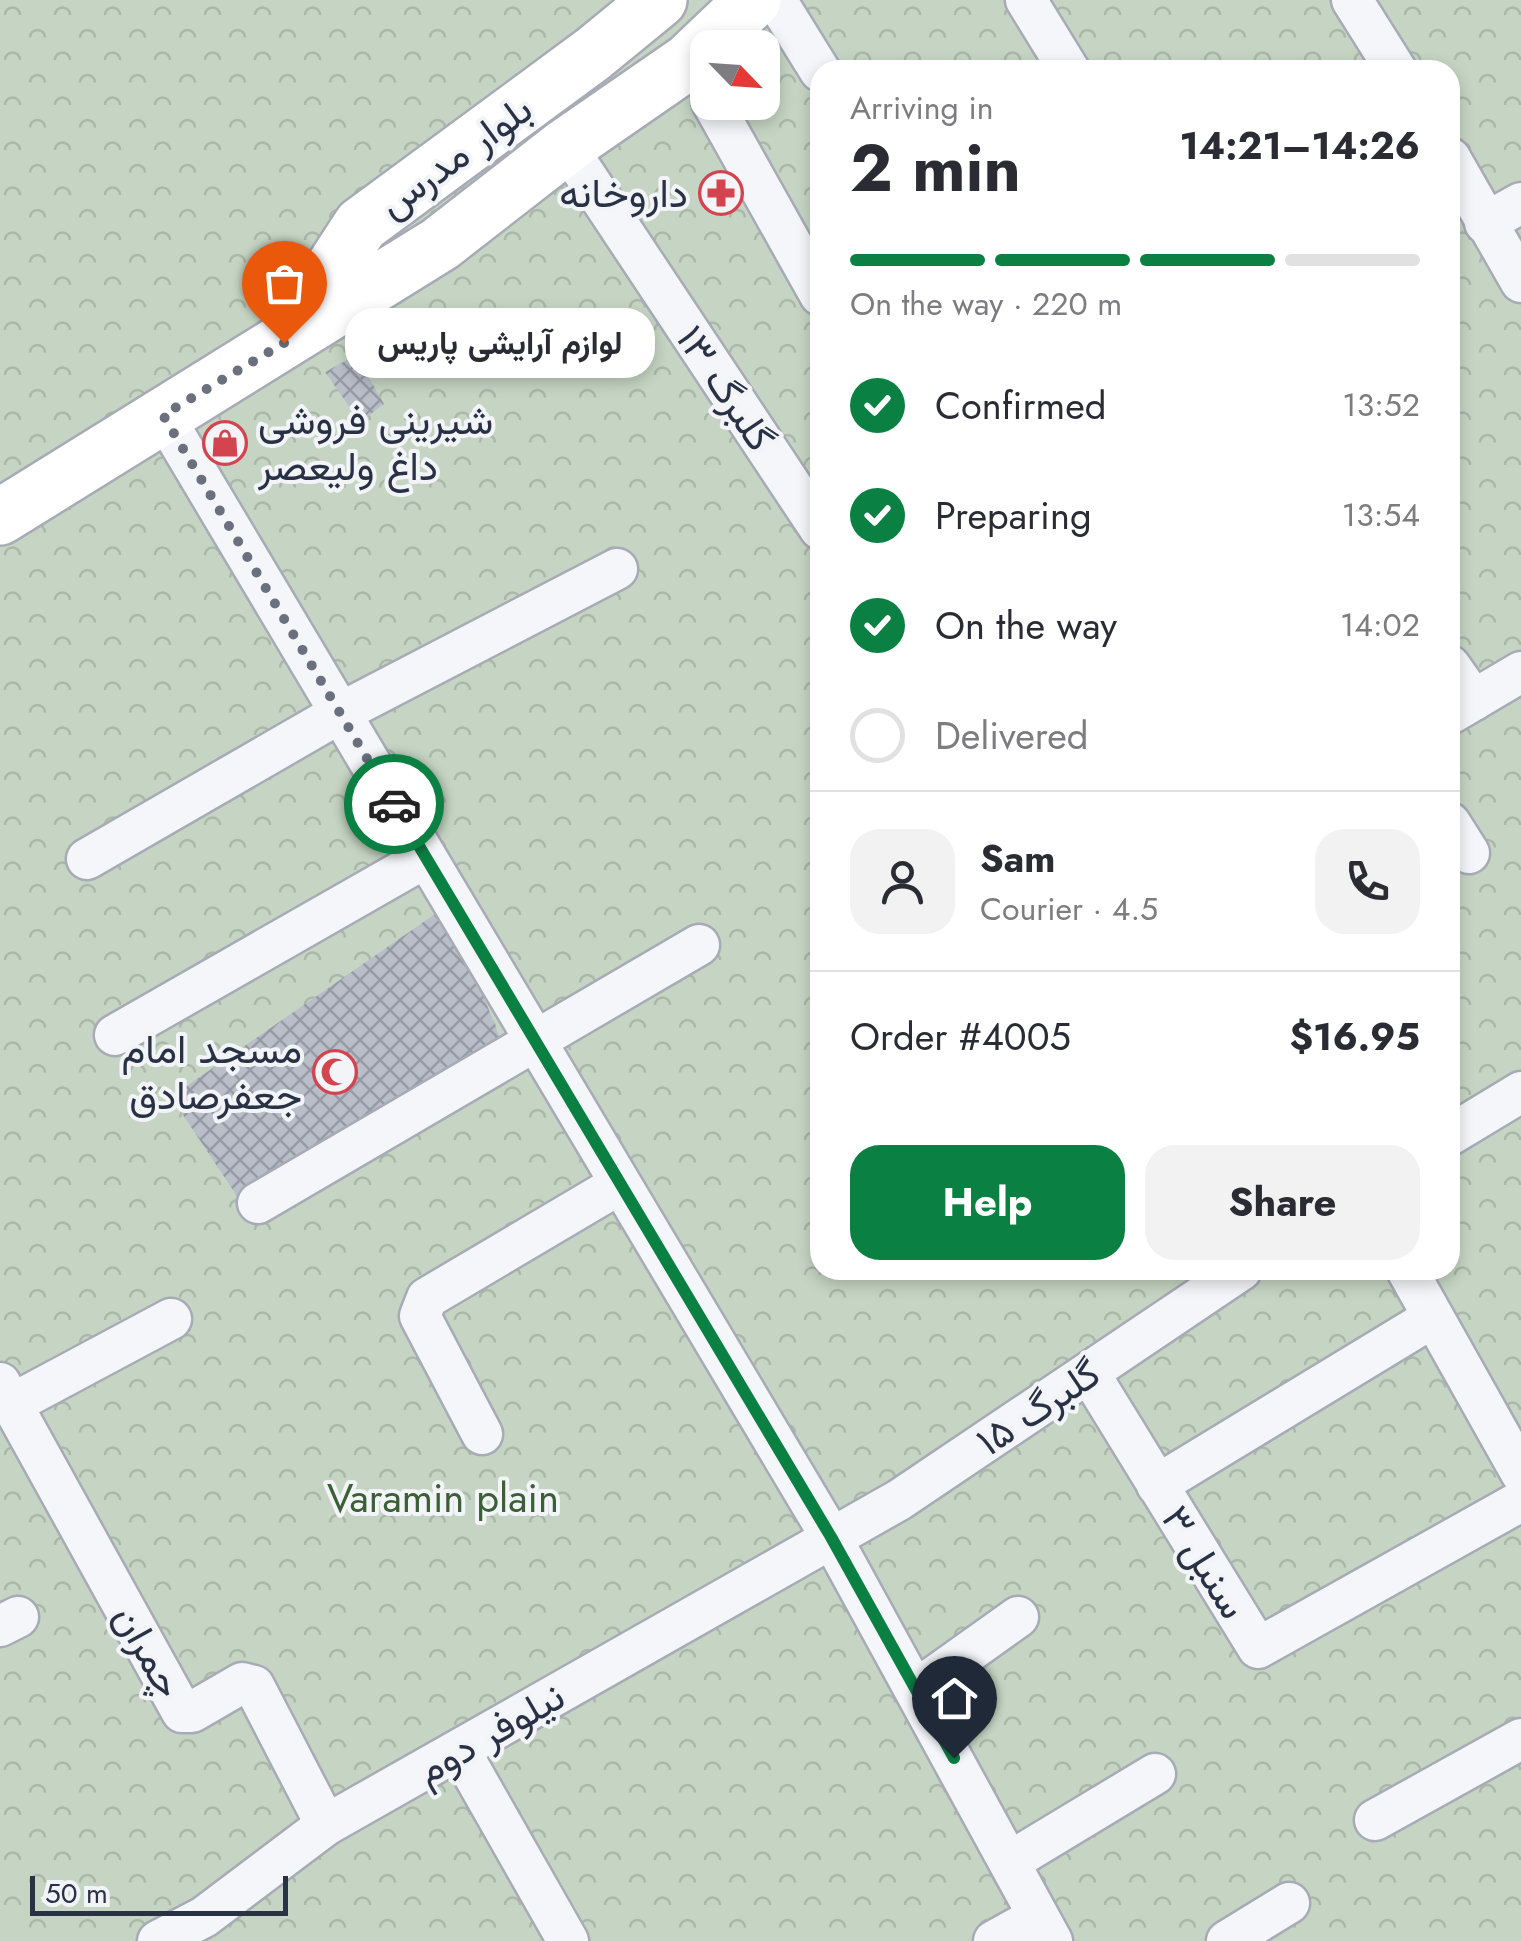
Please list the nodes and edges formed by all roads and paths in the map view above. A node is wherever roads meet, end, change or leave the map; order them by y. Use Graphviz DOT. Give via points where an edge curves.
graph roads {
  1 [pos="659,0"];
  2 [pos="753,0"];
  3 [pos="776,0"];
  4 [pos="1026,0"];
  5 [pos="1352,0"];
  6 [pos="736,30"];
  7 [pos="813,60"];
  8 [pos="1063,60"];
  9 [pos="1390,60"];
  10 [pos="690,92"];
  11 [pos="722,120"];
  12 [pos="566,146"];
  13 [pos="1460,181"];
  14 [pos="1521,203"];
  15 [pos="1485,223"];
  16 [pos="810,277"];
  17 [pos="1521,282"];
  18 [pos="284,343"];
  19 [pos="163,415"];
  20 [pos="810,514"];
  21 [pos="0,517"];
  22 [pos="616,569"];
  23 [pos="1521,672"];
  24 [pos="1462,707"];
  25 [pos="340,713"];
  26 [pos="425,858"];
  27 [pos="87,860"];
  28 [pos="698,945"];
  29 [pos="115,1035"];
  30 [pos="533,1040"];
  31 [pos="1521,1092"];
  32 [pos="1460,1129"];
  33 [pos="618,1186"];
  34 [pos="258,1203"];
  35 [pos="1226,1280"];
  36 [pos="1411,1280"];
  37 [pos="1432,1318"];
  38 [pos="171,1319"];
  39 [pos="1088,1373"];
  40 [pos="6,1393"];
  41 [pos="482,1434"];
  42 [pos="1521,1473"];
  43 [pos="1158,1485"];
  44 [pos="1521,1501"];
  45 [pos="831,1537"];
  46 [pos="1018,1616"];
  47 [pos="917,1689"];
  48 [pos="1521,1739"];
  49 [pos="460,1751"];
  50 [pos="1155,1774"];
  51 [pos="1375,1820"];
  52 [pos="326,1825"];
  53 [pos="1011,1862"];
  54 [pos="1290,1903"];
  55 [pos="211,1929"];
  56 [pos="1044,1929"];
  57 [pos="158,1941"];
  58 [pos="568,1941"];
  59 [pos="994,1941"];
  60 [pos="1228,1941"];
  1 -- 18 [label="main road, بلوار مدرس" via="362,225"];
  2 -- 6 [label="main road, بلوار مدرس"];
  3 -- 7 [label="street"];
  4 -- 8 [label="street"];
  5 -- 9 [label="street"];
  10 -- 12 [label="main road, بلوار مدرس"];
  11 -- 16 [label="street"];
  12 -- 18 [label="main road, بلوار مدرس" via="440,244"];
  12 -- 20 [label="street, گلبرگ ۱۳"];
  13 -- 15 [label="street"];
  14 -- 15 [label="street"];
  15 -- 17 [label="street"];
  18 -- 19 [label="main road, بلوار مدرس"];
  19 -- 21 [label="main road, بلوار مدرس"];
  19 -- 25 [label="street"];
  22 -- 25 [label="street"];
  23 -- 24 [label="street"];
  25 -- 26 [label="street"];
  25 -- 27 [label="street"];
  26 -- 29 [label="street"];
  26 -- 30 [label="street"];
  28 -- 30 [label="street"];
  30 -- 33 [label="street"];
  30 -- 34 [label="street"];
  31 -- 32 [label="street"];
  33 -- 41 [label="street" via="421,1306 420,1316"];
  33 -- 45 [label="street"];
  35 -- 39 [label="street, گلبرگ ۱۵"];
  36 -- 37 [label="street"];
  37 -- 42 [label="street"];
  37 -- 43 [label="street"];
  38 -- 40 [label="street"];
  39 -- 43 [label="street, سنبل ۳"];
  39 -- 45 [label="street, گلبرگ ۱۵" via="899,1500"];
  40 -- 52 [label="street, چمران" via="182,1712 242,1683 254,1686"];
  43 -- 44 [label="street, سنبل ۳" via="1258,1648"];
  45 -- 47 [label="street"];
  45 -- 49 [label="street, نیلوفر دوم"];
  46 -- 47 [label="street"];
  47 -- 53 [label="street"];
  48 -- 51 [label="street"];
  49 -- 52 [label="street, نیلوفر دوم"];
  49 -- 58 [label="street"];
  50 -- 53 [label="street"];
  52 -- 55 [label="street, نیلوفر دوم"];
  53 -- 56 [label="street"];
  54 -- 60 [label="street"];
  55 -- 57 [label="street, نیلوفر دوم"];
  56 -- 59 [label="street"];
}
